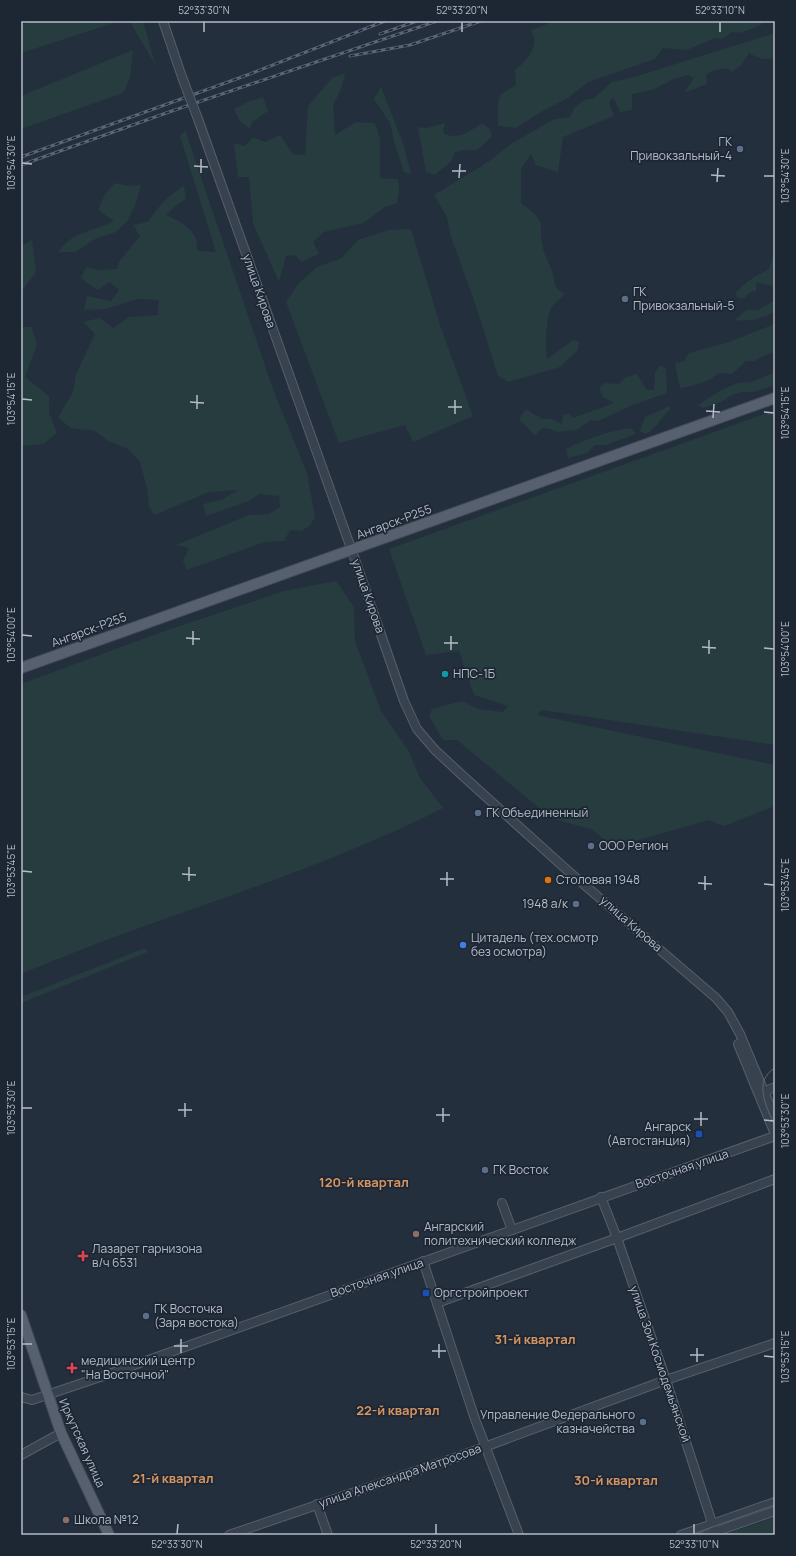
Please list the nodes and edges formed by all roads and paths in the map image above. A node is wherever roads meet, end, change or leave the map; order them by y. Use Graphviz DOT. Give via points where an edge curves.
graph roads {
  1 [pos="163,21"];
  2 [pos="775,398"];
  3 [pos="352,551"];
  4 [pos="21,668"];
  5 [pos="728,1012"];
  6 [pos="767,1093"];
  7 [pos="773,1119"];
  8 [pos="775,1135"];
  9 [pos="775,1179"];
  10 [pos="601,1198"];
  11 [pos="502,1203"];
  12 [pos="512,1230"];
  13 [pos="617,1238"];
  14 [pos="423,1261"];
  15 [pos="437,1303"];
  16 [pos="21,1315"];
  17 [pos="775,1343"];
  18 [pos="666,1380"];
  19 [pos="47,1394"];
  20 [pos="21,1397"];
  21 [pos="61,1433"];
  22 [pos="486,1447"];
  23 [pos="21,1455"];
  24 [pos="775,1502"];
  25 [pos="317,1504"];
  26 [pos="775,1511"];
  27 [pos="713,1528"];
  28 [pos="109,1535"];
  29 [pos="229,1535"];
  30 [pos="328,1535"];
  31 [pos="519,1535"];
  32 [pos="681,1535"];
  33 [pos="706,1535"];
  1 -- 3 [label="street, улица Кирова, bridge"];
  2 -- 3 [label="main road, Ангарск-Р255"];
  3 -- 4 [label="main road, Ангарск-Р255"];
  3 -- 5 [label="street, улица Кирова" via="404,701 418,729 435,750 567,870 716,998"];
  5 -- 6 [label="street, улица Кирова" via="737,1041"];
  5 -- 6 [label="street, улица Кирова" via="756,1057"];
  6 -- 7 [label="street, улица Кирова"];
  7 -- 8 [label="street, улица Кирова"];
  8 -- 10 [label="street, Восточная улица"];
  9 -- 13 [label="street"];
  10 -- 12 [label="street, Восточная улица"];
  10 -- 13 [label="street, улица Зои Космодемьянской"];
  11 -- 12 [label="street"];
  12 -- 14 [label="street, Восточная улица"];
  13 -- 15 [label="street"];
  13 -- 18 [label="street, улица Зои Космодемьянской"];
  14 -- 15 [label="street"];
  14 -- 19 [label="street, Восточная улица"];
  15 -- 22 [label="street"];
  16 -- 19 [label="main road, Иркутская улица"];
  17 -- 18 [label="street, улица Александра Матросова"];
  18 -- 22 [label="street, улица Александра Матросова"];
  18 -- 27 [label="street, улица Зои Космодемьянской"];
  19 -- 20 [label="street, Восточная улица" via="32,1400"];
  19 -- 21 [label="main road, Иркутская улица"];
  21 -- 23 [label="street"];
  21 -- 28 [label="main road, Иркутская улица"];
  22 -- 25 [label="street, улица Александра Матросова"];
  22 -- 31 [label="street"];
  24 -- 27 [label="street"];
  25 -- 29 [label="street, улица Александра Матросова"];
  25 -- 30 [label="street"];
  26 -- 27 [label="street"];
  27 -- 32 [label="street"];
  27 -- 33 [label="street"];
}
